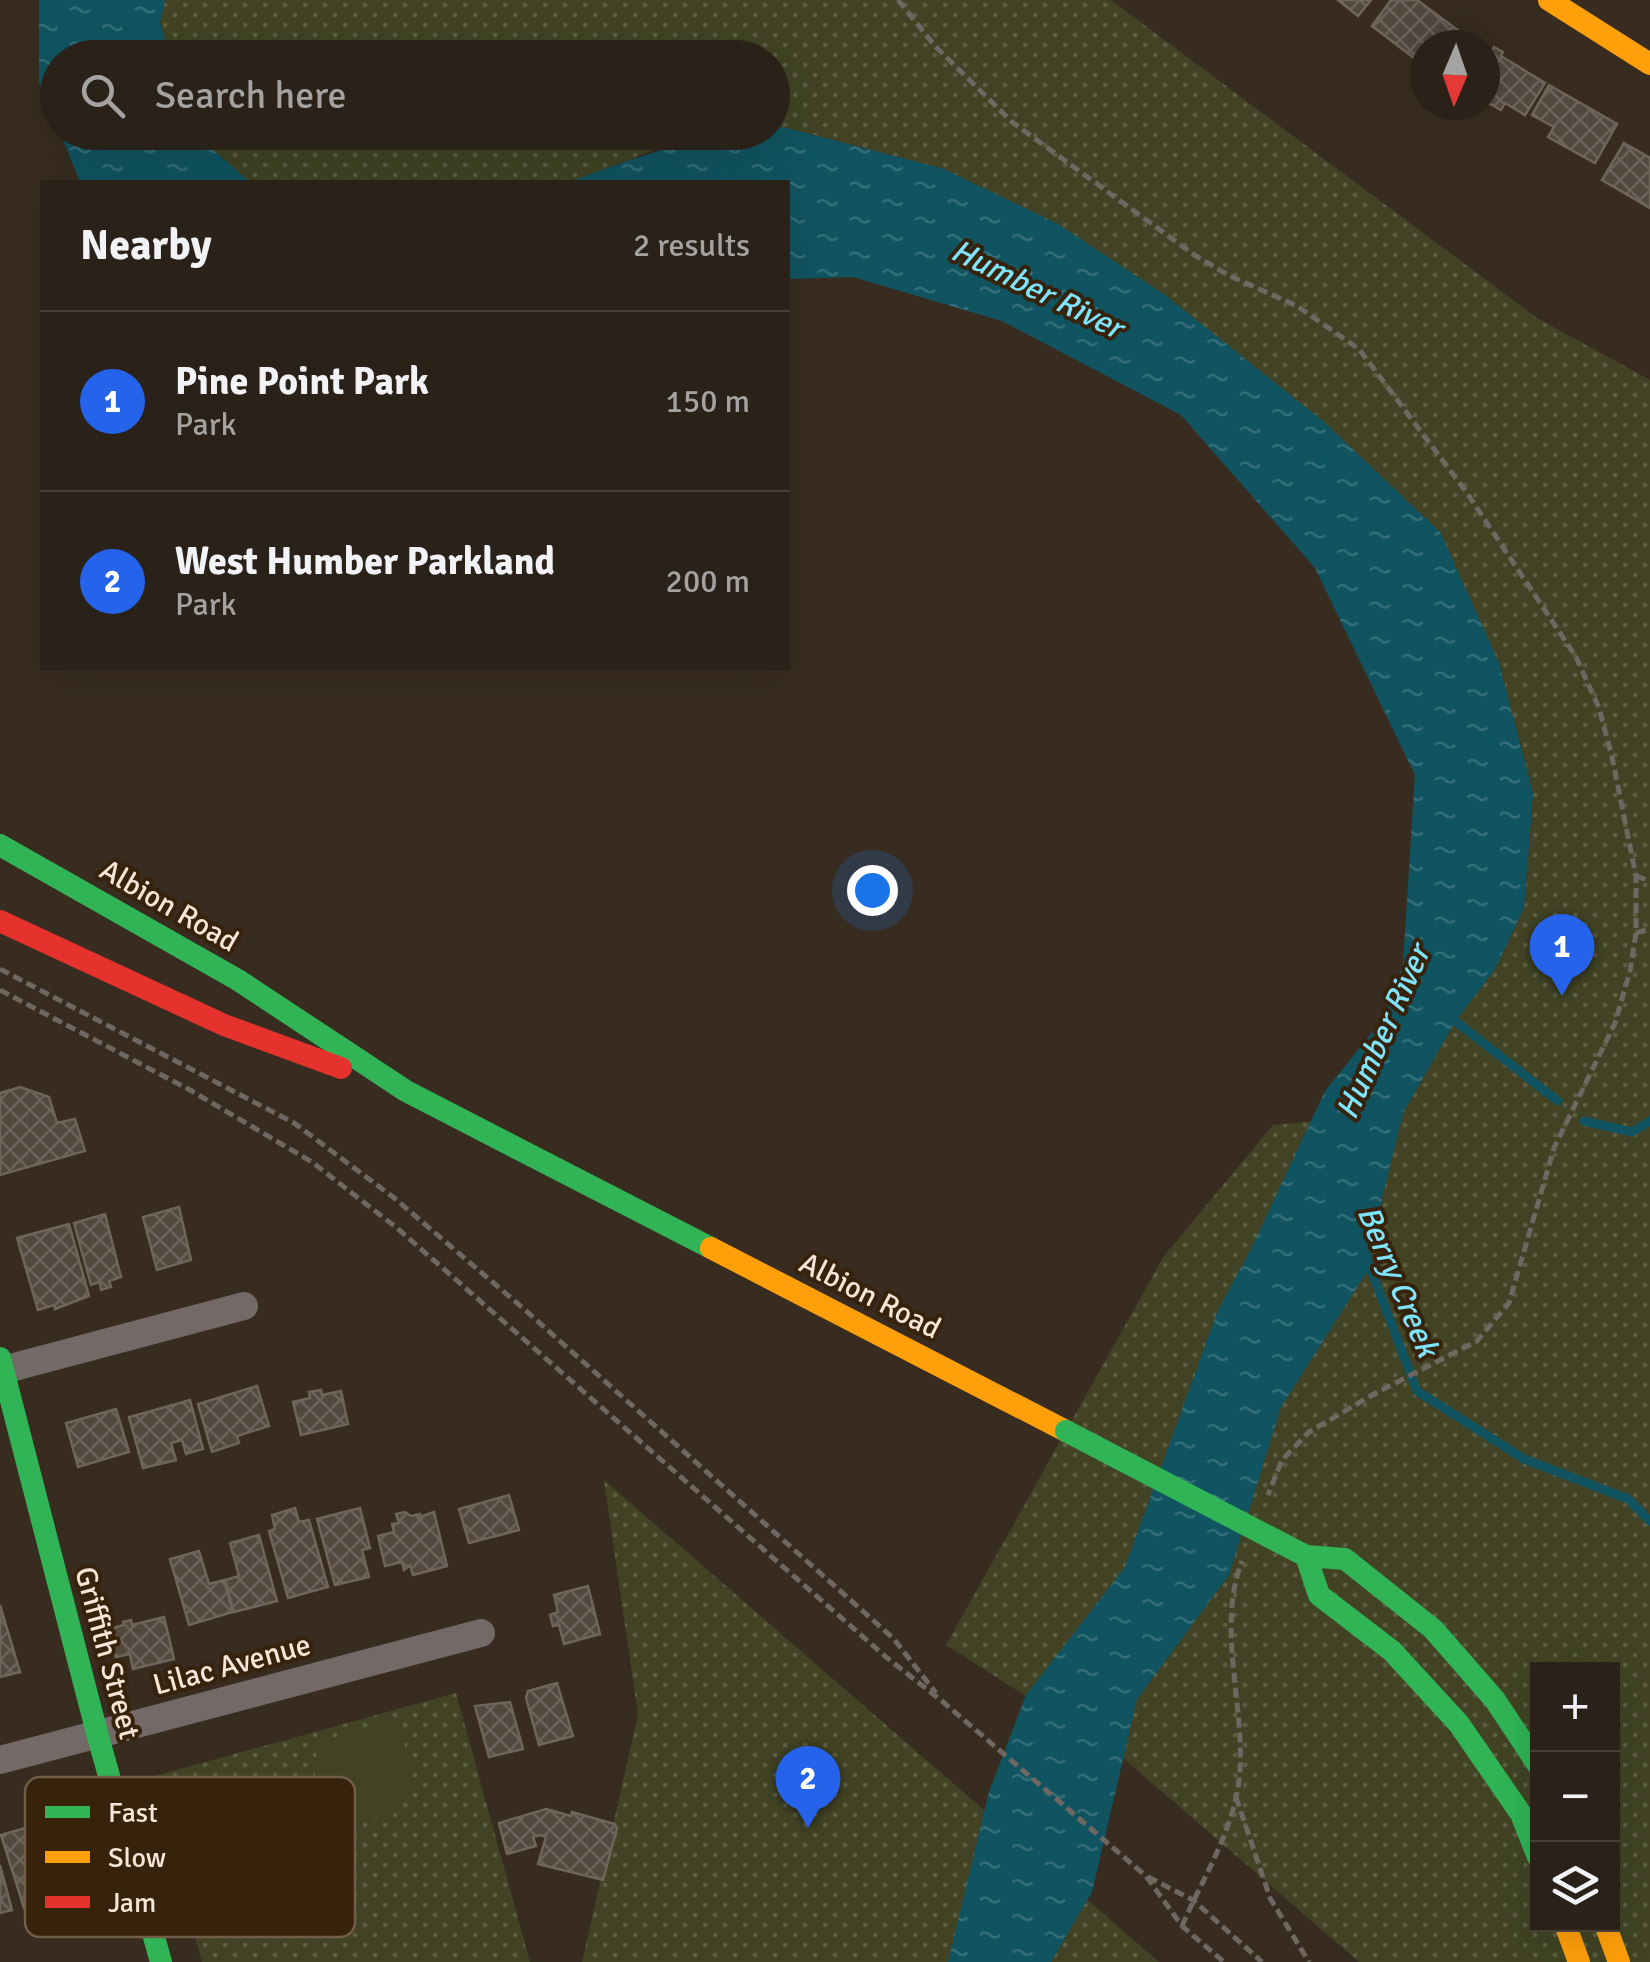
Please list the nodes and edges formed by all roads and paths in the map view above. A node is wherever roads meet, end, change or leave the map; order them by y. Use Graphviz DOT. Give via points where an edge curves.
graph roads {
  1 [pos="898,0"];
  2 [pos="1555,2"];
  3 [pos="1650,64"];
  4 [pos="0,845"];
  5 [pos="1636,876"];
  6 [pos="1650,882"];
  7 [pos="0,921"];
  8 [pos="1650,929"];
  9 [pos="1636,933"];
  10 [pos="0,969"];
  11 [pos="0,990"];
  12 [pos="406,1092"];
  13 [pos="244,1306"];
  14 [pos="1,1366"];
  15 [pos="1374,1394"];
  16 [pos="1306,1556"];
  17 [pos="481,1633"];
  18 [pos="942,1701"];
  19 [pos="97,1733"];
  20 [pos="1530,1753"];
  21 [pos="0,1760"];
  22 [pos="109,1777"];
  23 [pos="1532,1842"];
  24 [pos="1146,1876"];
  25 [pos="1193,1900"];
  26 [pos="1182,1926"];
  27 [pos="1567,1932"];
  28 [pos="1608,1932"];
  29 [pos="154,1937"];
  30 [pos="161,1962"];
  31 [pos="1224,1962"];
  32 [pos="1262,1962"];
  33 [pos="1309,1962"];
  34 [pos="1580,1962"];
  35 [pos="1620,1962"];
  1 -- 5 [label="path" via="958,72 1012,122 1193,254 1297,306 1359,349 1467,493 1589,682"];
  2 -- 3 [label="main road"];
  4 -- 12 [label="main road, Albion Road" via="238,980"];
  5 -- 6 [label="path"];
  5 -- 9 [label="path"];
  7 -- 12 [label="main road, Albion Road" via="224,1024"];
  8 -- 9 [label="path"];
  9 -- 15 [label="path" via="1624,997 1554,1148 1509,1304 1476,1341"];
  10 -- 18 [label="path" via="294,1123 393,1197 893,1638"];
  11 -- 18 [label="path" via="312,1162 437,1262"];
  12 -- 16 [label="main road, Albion Road, bridge"];
  13 -- 14 [label="street"];
  14 -- 19 [label="main road, Griffith Street"];
  16 -- 20 [label="main road, Albion Road" via="1345,1559 1433,1629"];
  16 -- 23 [label="main road" via="1319,1595 1392,1651 1459,1724 1521,1814"];
  17 -- 19 [label="street, Lilac Avenue"];
  18 -- 24 [label="path"];
  19 -- 21 [label="street, Lilac Avenue"];
  19 -- 22 [label="main road, Griffith Street"];
  24 -- 25 [label="path"];
  24 -- 26 [label="path"];
  25 -- 26 [label="path"];
  25 -- 32 [label="path"];
  25 -- 33 [label="path" via="1236,1797 1270,1898"];
  26 -- 31 [label="path"];
  27 -- 34 [label="main road"];
  28 -- 35 [label="main road"];
  29 -- 30 [label="main road, Griffith Street"];
}
